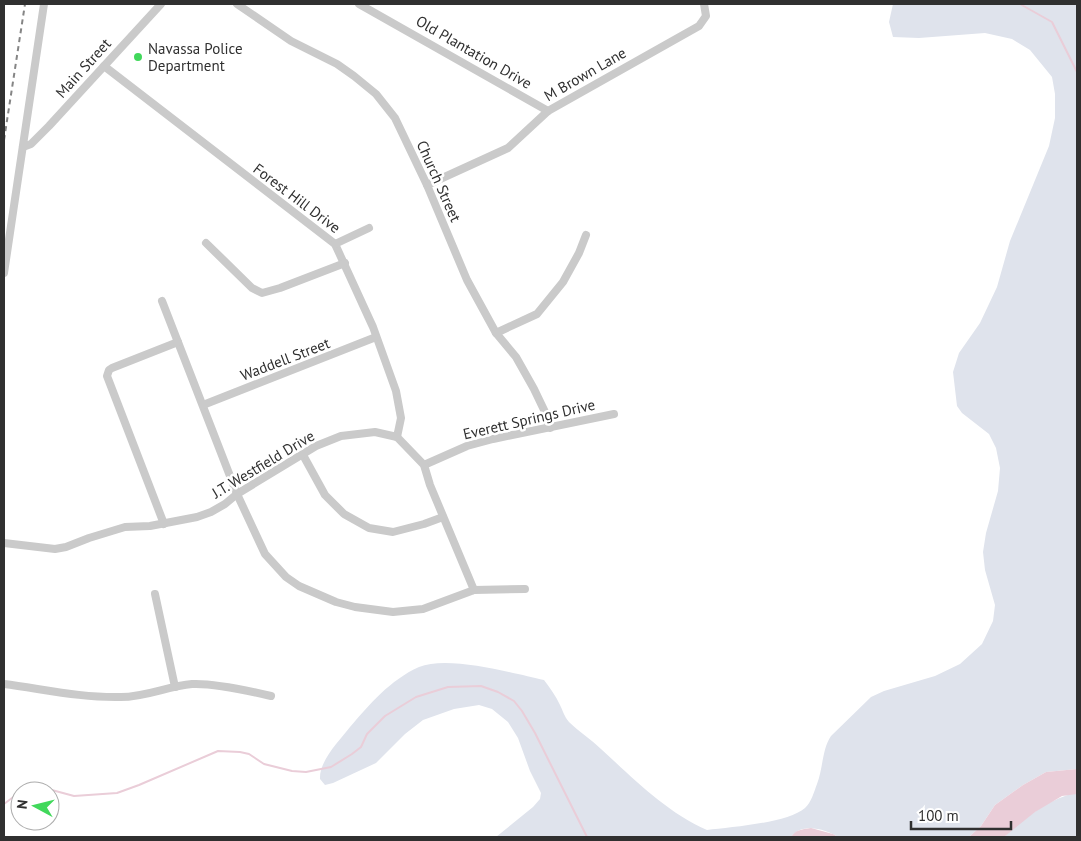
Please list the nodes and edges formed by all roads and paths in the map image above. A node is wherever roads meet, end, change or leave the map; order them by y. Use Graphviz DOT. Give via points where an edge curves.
graph roads {
  1 [pos="44,4"];
  2 [pos="161,4"];
  3 [pos="237,4"];
  4 [pos="358,4"];
  5 [pos="704,4"];
  6 [pos="104,66"];
  7 [pos="548,111"];
  8 [pos="23,147"];
  9 [pos="427,185"];
  10 [pos="369,228"];
  11 [pos="586,235"];
  12 [pos="206,243"];
  13 [pos="335,244"];
  14 [pos="344,263"];
  15 [pos="4,273"];
  16 [pos="162,301"];
  17 [pos="496,333"];
  18 [pos="376,337"];
  19 [pos="178,342"];
  20 [pos="203,405"];
  21 [pos="614,414"];
  22 [pos="550,428"];
  23 [pos="397,436"];
  24 [pos="303,455"];
  25 [pos="424,465"];
  26 [pos="237,494"];
  27 [pos="443,517"];
  28 [pos="164,524"];
  29 [pos="4,543"];
  30 [pos="525,589"];
  31 [pos="474,590"];
  32 [pos="155,594"];
  33 [pos="4,684"];
  34 [pos="175,687"];
  35 [pos="271,696"];
  1 -- 8 [label="street"];
  2 -- 6 [label="street, Main Street"];
  3 -- 9 [label="street, Church Street" via="291,41 337,64 376,94 395,118"];
  4 -- 7 [label="street, Old Plantation Drive"];
  5 -- 7 [label="street, M Brown Lane" via="706,16 699,26"];
  6 -- 8 [label="street, Main Street" via="37,138"];
  6 -- 13 [label="street, Forest Hill Drive"];
  7 -- 9 [label="street, M Brown Lane" via="508,148"];
  8 -- 15 [label="street"];
  9 -- 17 [label="street, Church Street" via="467,280"];
  10 -- 13 [label="street"];
  11 -- 17 [label="street" via="563,282 538,314"];
  12 -- 14 [label="street" via="252,288 262,293"];
  13 -- 14 [label="street, Forest Hill Drive"];
  14 -- 18 [label="street, Forest Hill Drive"];
  16 -- 19 [label="street"];
  17 -- 22 [label="street, Church Street" via="516,357 546,412"];
  18 -- 20 [label="street, Waddell Street"];
  18 -- 23 [label="street, Forest Hill Drive" via="396,392 401,418"];
  19 -- 20 [label="street"];
  19 -- 28 [label="street" via="112,368 107,376"];
  20 -- 26 [label="street"];
  21 -- 22 [label="street, Everett Springs Drive"];
  22 -- 25 [label="street, Everett Springs Drive" via="467,446"];
  23 -- 24 [label="street, J.T. Westfield Drive" via="375,432 341,436"];
  23 -- 25 [label="street"];
  24 -- 26 [label="street, J.T. Westfield Drive"];
  24 -- 27 [label="street" via="325,495 344,514 369,528 393,532"];
  25 -- 27 [label="street"];
  26 -- 28 [label="street, J.T. Westfield Drive" via="210,512"];
  26 -- 31 [label="street" via="264,554 274,566 299,586 336,602 373,610 407,612"];
  27 -- 31 [label="street"];
  28 -- 29 [label="street, J.T. Westfield Drive" via="119,529 55,550"];
  30 -- 31 [label="street"];
  32 -- 34 [label="street"];
  33 -- 34 [label="street" via="73,695 122,698"];
  34 -- 35 [label="street" via="211,685"];
}
